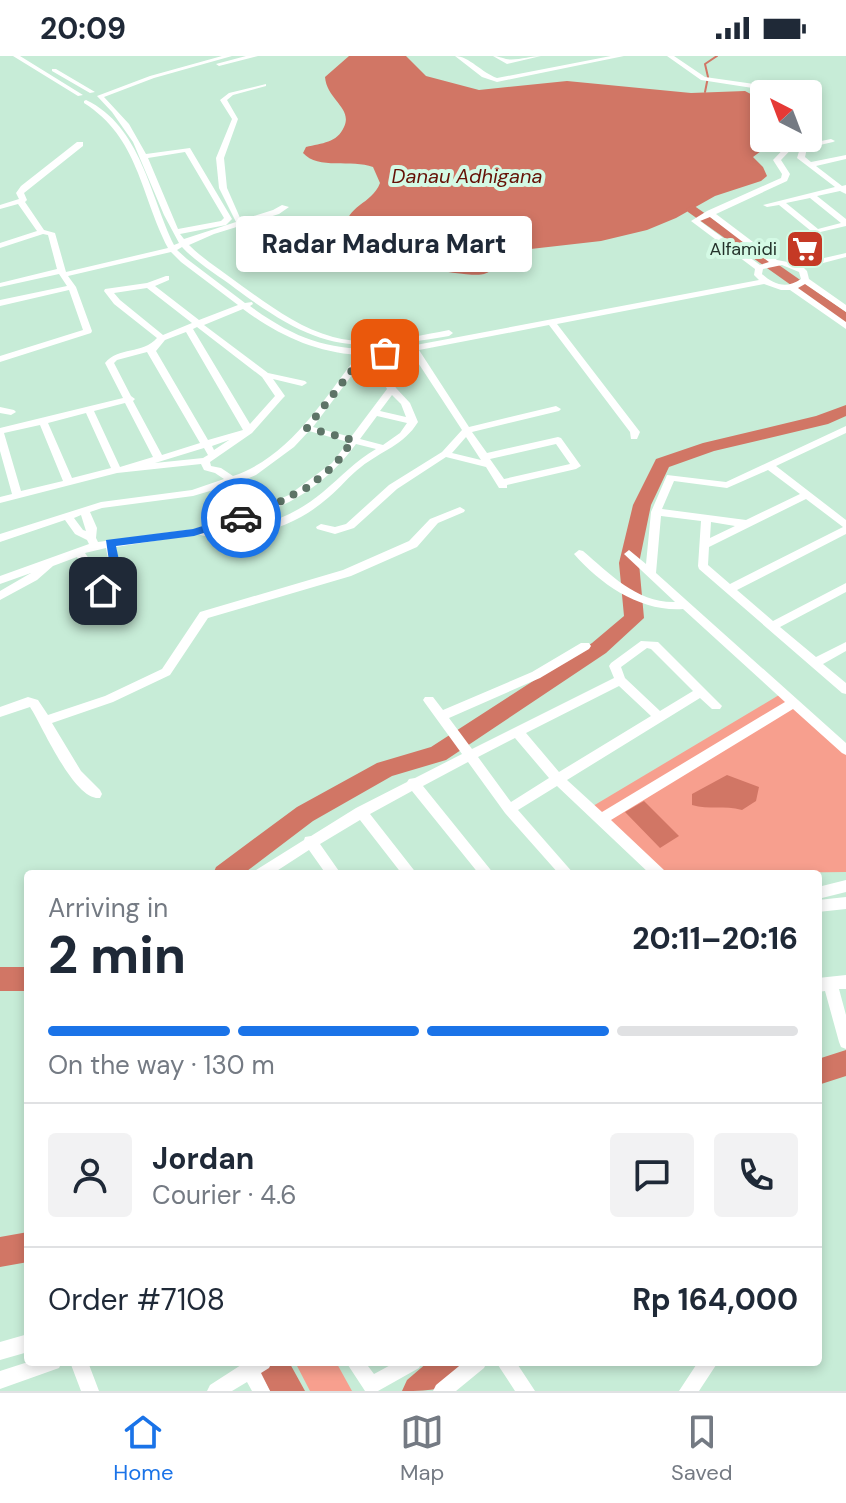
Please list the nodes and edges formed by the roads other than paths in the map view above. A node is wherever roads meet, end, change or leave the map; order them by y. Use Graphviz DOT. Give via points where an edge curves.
graph roads {
  1 [pos="16,56"];
  2 [pos="30,56"];
  3 [pos="213,56"];
  4 [pos="229,56"];
  5 [pos="255,56"];
  6 [pos="458,56"];
  7 [pos="496,56"];
  8 [pos="538,56"];
  9 [pos="577,56"];
  10 [pos="621,56"];
  11 [pos="670,56"];
  12 [pos="587,63"];
  13 [pos="187,65"];
  14 [pos="264,85"];
  15 [pos="750,86"];
  16 [pos="97,94"];
  17 [pos="83,99"];
  18 [pos="831,141"];
  19 [pos="80,144"];
  20 [pos="785,152"];
  21 [pos="141,159"];
  22 [pos="844,160"];
  23 [pos="809,165"];
  24 [pos="844,189"];
  25 [pos="811,195"];
  26 [pos="20,201"];
  27 [pos="780,202"];
  28 [pos="767,205"];
  29 [pos="0,207"];
  30 [pos="285,207"];
  31 [pos="708,214"];
  32 [pos="238,223"];
  33 [pos="846,224"];
  34 [pos="816,231"];
  35 [pos="42,232"];
  36 [pos="176,232"];
  37 [pos="802,235"];
  38 [pos="183,245"];
  39 [pos="0,246"];
  40 [pos="172,249"];
  41 [pos="846,258"];
  42 [pos="773,263"];
  43 [pos="62,273"];
  44 [pos="760,273"];
  45 [pos="166,278"];
  46 [pos="800,279"];
  47 [pos="0,285"];
  48 [pos="149,285"];
  49 [pos="72,287"];
  50 [pos="655,298"];
  51 [pos="257,301"];
  52 [pos="0,303"];
  53 [pos="244,306"];
  54 [pos="846,309"];
  55 [pos="550,321"];
  56 [pos="192,326"];
  57 [pos="846,326"];
  58 [pos="162,338"];
  59 [pos="153,348"];
  60 [pos="414,349"];
  61 [pos="365,350"];
  62 [pos="0,359"];
  63 [pos="384,373"];
  64 [pos="265,375"];
  65 [pos="291,380"];
  66 [pos="302,383"];
  67 [pos="392,389"];
  68 [pos="280,396"];
  69 [pos="130,399"];
  70 [pos="556,409"];
  71 [pos="89,410"];
  72 [pos="373,412"];
  73 [pos="43,421"];
  74 [pos="413,422"];
  75 [pos="307,428"];
  76 [pos="846,429"];
  77 [pos="467,430"];
  78 [pos="249,431"];
  79 [pos="0,432"];
  80 [pos="634,437"];
  81 [pos="353,440"];
  82 [pos="207,445"];
  83 [pos="383,448"];
  84 [pos="445,454"];
  85 [pos="158,457"];
  86 [pos="486,461"];
  87 [pos="208,462"];
  88 [pos="768,465"];
  89 [pos="121,469"];
  90 [pos="233,481"];
  91 [pos="68,482"];
  92 [pos="216,486"];
  93 [pos="17,495"];
  94 [pos="807,495"];
  95 [pos="0,500"];
  96 [pos="84,510"];
  97 [pos="460,510"];
  98 [pos="656,512"];
  99 [pos="67,516"];
  100 [pos="706,518"];
  101 [pos="749,524"];
  102 [pos="321,527"];
  103 [pos="845,530"];
  104 [pos="194,532"];
  105 [pos="0,538"];
  106 [pos="93,542"];
  107 [pos="110,543"];
  108 [pos="704,545"];
  109 [pos="79,552"];
  110 [pos="579,554"];
  111 [pos="633,557"];
  112 [pos="49,563"];
  113 [pos="651,573"];
  114 [pos="0,580"];
  115 [pos="846,587"];
  116 [pos="729,589"];
  117 [pos="0,596"];
  118 [pos="687,605"];
  119 [pos="772,626"];
  120 [pos="585,646"];
  121 [pos="846,646"];
  122 [pos="815,663"];
  123 [pos="620,680"];
  124 [pos="846,690"];
  125 [pos="700,692"];
  126 [pos="429,700"];
  127 [pos="792,704"];
  128 [pos="716,706"];
  129 [pos="0,712"];
  130 [pos="441,716"];
  131 [pos="658,716"];
  132 [pos="46,720"];
  133 [pos="518,733"];
  134 [pos="461,746"];
  135 [pos="846,750"];
  136 [pos="557,778"];
  137 [pos="413,783"];
  138 [pos="96,794"];
  139 [pos="509,809"];
  140 [pos="361,812"];
  141 [pos="602,819"];
  142 [pos="310,841"];
  143 [pos="267,870"];
  144 [pos="331,870"];
  145 [pos="407,870"];
  146 [pos="484,870"];
  147 [pos="563,870"];
  148 [pos="655,870"];
  149 [pos="846,886"];
  150 [pos="822,892"];
  151 [pos="846,903"];
  152 [pos="822,906"];
  153 [pos="831,984"];
  154 [pos="846,1042"];
  155 [pos="24,1344"];
  156 [pos="0,1351"];
  157 [pos="41,1366"];
  158 [pos="81,1366"];
  159 [pos="256,1366"];
  160 [pos="258,1366"];
  161 [pos="358,1366"];
  162 [pos="406,1366"];
  163 [pos="473,1366"];
  164 [pos="508,1366"];
  165 [pos="706,1366"];
  166 [pos="0,1380"];
  167 [pos="90,1391"];
  168 [pos="216,1391"];
  169 [pos="261,1391"];
  170 [pos="442,1391"];
  171 [pos="526,1391"];
  172 [pos="688,1391"];
  1 -- 17 [label="street"];
  2 -- 16 [label="street"];
  3 -- 13 [label="street"];
  4 -- 13 [label="street"];
  5 -- 13 [label="street"];
  6 -- 12 [label="street" via="497,80"];
  7 -- 8 [label="street" via="507,62"];
  9 -- 12 [label="street"];
  10 -- 12 [label="street"];
  11 -- 15 [label="street" via="703,79"];
  13 -- 16 [label="street"];
  14 -- 32 [label="street" via="223,100 235,119 220,158 223,188"];
  16 -- 17 [label="street"];
  16 -- 21 [label="street" via="123,118"];
  17 -- 21 [label="street" via="111,118"];
  18 -- 23 [label="street" via="804,147 801,158"];
  19 -- 26 [label="street" via="24,188"];
  20 -- 31 [label="street" via="777,160 784,179"];
  21 -- 36 [label="street"];
  21 -- 36 [label="street" via="187,150 228,219"];
  21 -- 40 [label="street"];
  22 -- 23 [label="street"];
  23 -- 24 [label="street"];
  24 -- 25 [label="street"];
  25 -- 27 [label="street"];
  25 -- 33 [label="street"];
  26 -- 29 [label="street"];
  26 -- 35 [label="street"];
  27 -- 28 [label="street"];
  27 -- 34 [label="street"];
  30 -- 32 [label="street"];
  31 -- 42 [label="street"];
  31 -- 44 [label="street" via="695,221"];
  32 -- 38 [label="street"];
  33 -- 34 [label="street"];
  34 -- 37 [label="street"];
  35 -- 39 [label="street"];
  35 -- 43 [label="street" via="51,233"];
  36 -- 38 [label="street"];
  38 -- 40 [label="street"];
  38 -- 51 [label="street"];
  40 -- 43 [label="street"];
  40 -- 53 [label="street"];
  41 -- 46 [label="street"];
  42 -- 44 [label="street"];
  42 -- 46 [label="street"];
  43 -- 47 [label="street"];
  43 -- 49 [label="street"];
  44 -- 46 [label="street" via="773,286"];
  44 -- 50 [label="street"];
  45 -- 48 [label="street"];
  46 -- 54 [label="street"];
  46 -- 57 [label="street"];
  48 -- 56 [label="street"];
  48 -- 58 [label="street" via="108,291"];
  49 -- 52 [label="street"];
  49 -- 62 [label="street" via="88,331"];
  50 -- 55 [label="street"];
  50 -- 61 [label="street"];
  51 -- 53 [label="street"];
  51 -- 61 [label="street" via="312,335"];
  53 -- 56 [label="street"];
  53 -- 61 [label="street" via="298,341"];
  55 -- 60 [label="street"];
  55 -- 80 [label="street"];
  56 -- 58 [label="street"];
  56 -- 64 [label="street"];
  56 -- 78 [label="street"];
  58 -- 59 [label="street"];
  59 -- 69 [label="street" via="109,361"];
  59 -- 82 [label="street"];
  60 -- 61 [label="street"];
  60 -- 77 [label="street"];
  61 -- 75 [label="street"];
  63 -- 67 [label="street"];
  64 -- 65 [label="street"];
  64 -- 68 [label="street"];
  65 -- 66 [label="street"];
  65 -- 68 [label="street"];
  67 -- 72 [label="street"];
  67 -- 74 [label="street"];
  68 -- 78 [label="street"];
  69 -- 71 [label="street"];
  69 -- 85 [label="street"];
  70 -- 77 [label="street"];
  71 -- 73 [label="street"];
  71 -- 89 [label="street"];
  72 -- 74 [label="street"];
  72 -- 81 [label="street"];
  73 -- 79 [label="street"];
  73 -- 91 [label="street"];
  74 -- 83 [label="street" via="402,438"];
  75 -- 81 [label="street"];
  75 -- 90 [label="street" via="270,461"];
  76 -- 88 [label="street"];
  77 -- 84 [label="street"];
  77 -- 86 [label="street"];
  78 -- 82 [label="street"];
  78 -- 87 [label="street"];
  79 -- 93 [label="street"];
  81 -- 83 [label="street"];
  81 -- 104 [label="street" via="335,465 293,497"];
  82 -- 85 [label="street"];
  82 -- 87 [label="street"];
  83 -- 104 [label="street" via="283,525 223,534"];
  84 -- 86 [label="street"];
  84 -- 102 [label="street" via="393,487 350,526 335,531"];
  85 -- 89 [label="street"];
  86 -- 86 [label="street" via="558,440 576,466 502,485"];
  87 -- 89 [label="street"];
  87 -- 90 [label="street"];
  87 -- 92 [label="street"];
  88 -- 94 [label="street"];
  88 -- 98 [label="street" via="727,485 671,477"];
  89 -- 91 [label="street"];
  90 -- 92 [label="street"];
  91 -- 93 [label="street"];
  92 -- 96 [label="street"];
  93 -- 95 [label="street"];
  94 -- 101 [label="street"];
  94 -- 103 [label="street"];
  96 -- 99 [label="street"];
  96 -- 106 [label="street"];
  97 -- 132 [label="street" via="434,521 413,544 347,573 204,615 166,672"];
  98 -- 100 [label="street"];
  98 -- 113 [label="street"];
  99 -- 105 [label="street"];
  99 -- 106 [label="street"];
  100 -- 101 [label="street"];
  100 -- 108 [label="street"];
  101 -- 108 [label="street"];
  103 -- 116 [label="street"];
  104 -- 107 [label="street"];
  106 -- 107 [label="street"];
  106 -- 109 [label="street"];
  107 -- 109 [label="street" via="118,583 105,591"];
  108 -- 116 [label="street" via="703,566"];
  109 -- 112 [label="street"];
  110 -- 118 [label="street" via="632,597 670,608"];
  111 -- 113 [label="street"];
  112 -- 114 [label="street"];
  112 -- 117 [label="street"];
  113 -- 118 [label="street"];
  115 -- 119 [label="street"];
  116 -- 119 [label="street"];
  118 -- 127 [label="street"];
  119 -- 122 [label="street"];
  120 -- 130 [label="street" via="536,675"];
  121 -- 122 [label="street"];
  122 -- 124 [label="street"];
  123 -- 125 [label="street" via="615,666 650,644"];
  123 -- 131 [label="street"];
  123 -- 133 [label="street"];
  125 -- 128 [label="street"];
  125 -- 131 [label="street"];
  126 -- 130 [label="street"];
  127 -- 135 [label="street"];
  127 -- 141 [label="street"];
  129 -- 132 [label="street" via="29,701"];
  130 -- 134 [label="street"];
  131 -- 136 [label="street"];
  132 -- 138 [label="street" via="82,785"];
  133 -- 134 [label="street"];
  133 -- 136 [label="street"];
  134 -- 137 [label="street"];
  134 -- 139 [label="street"];
  136 -- 139 [label="street"];
  136 -- 141 [label="street"];
  137 -- 140 [label="street"];
  137 -- 146 [label="street"];
  139 -- 147 [label="street"];
  140 -- 142 [label="street"];
  140 -- 145 [label="street"];
  141 -- 148 [label="street"];
  142 -- 143 [label="street"];
  142 -- 144 [label="street"];
  149 -- 150 [label="street"];
  151 -- 152 [label="street"];
  153 -- 154 [label="street"];
  155 -- 156 [label="street"];
  157 -- 166 [label="street"];
  158 -- 167 [label="street"];
  159 -- 168 [label="street"];
  160 -- 169 [label="street"];
  161 -- 162 [label="street" via="371,1385"];
  163 -- 170 [label="street"];
  164 -- 171 [label="street"];
  165 -- 172 [label="street"];
}
